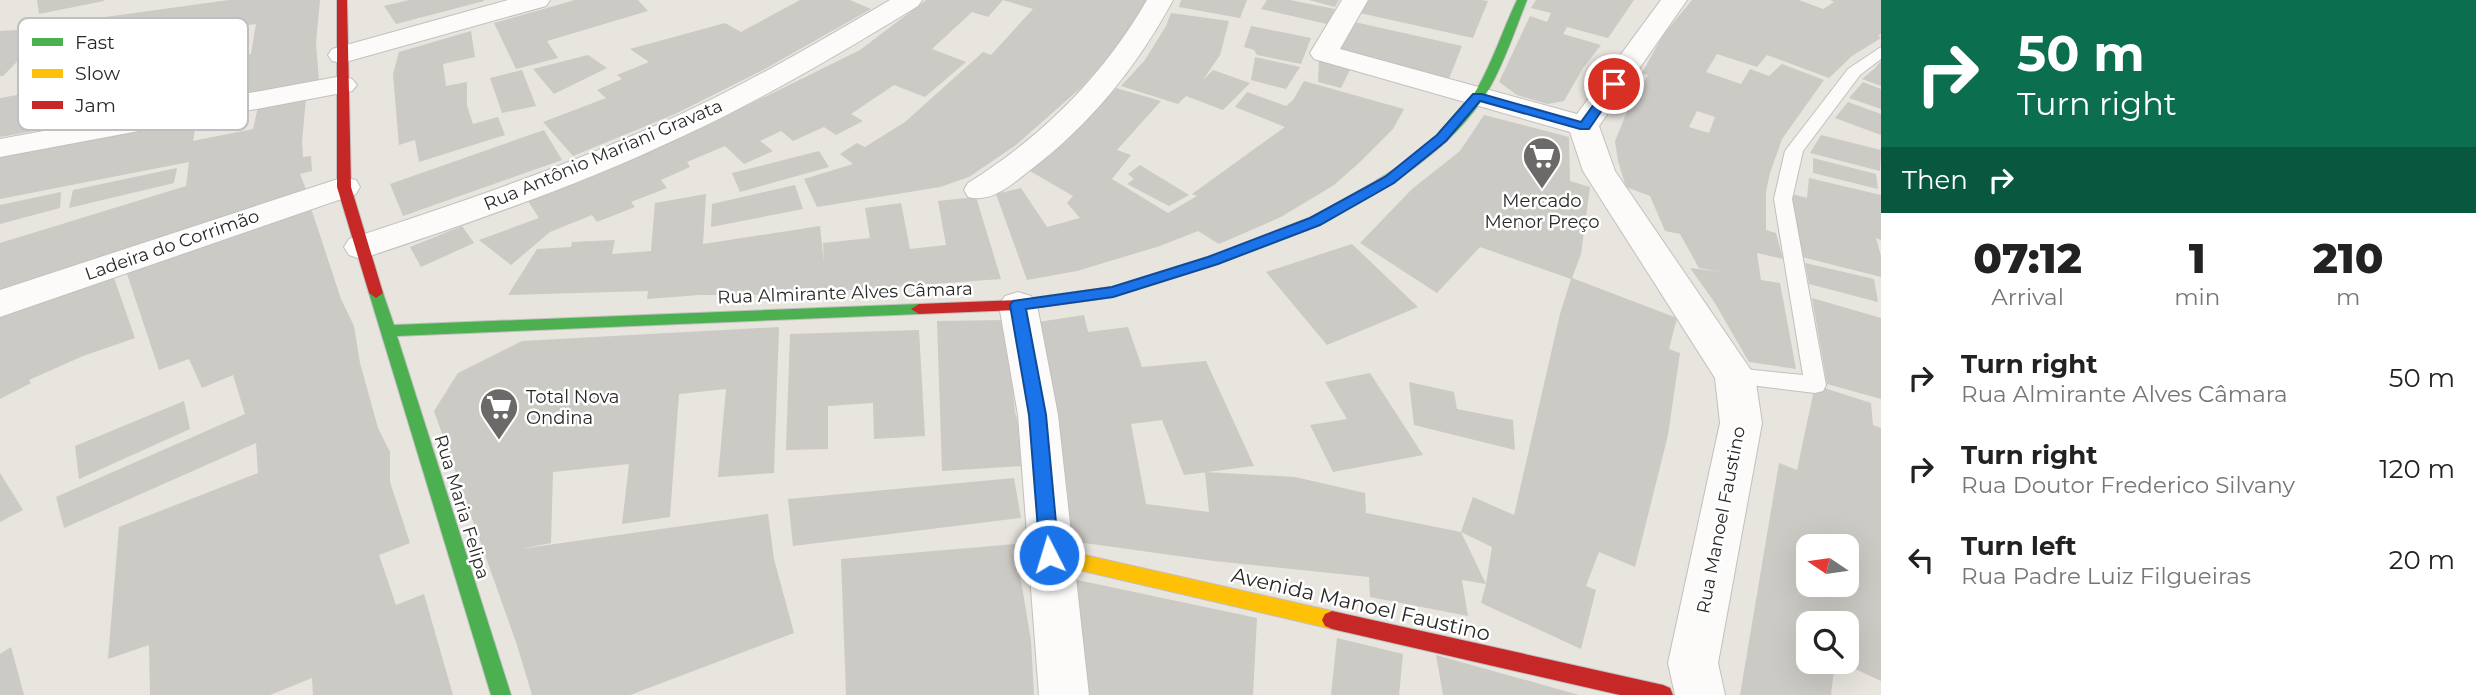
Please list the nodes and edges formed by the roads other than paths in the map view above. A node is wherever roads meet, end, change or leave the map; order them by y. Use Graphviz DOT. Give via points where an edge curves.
graph roads {
  1 [pos="342,0"];
  2 [pos="537,0"];
  3 [pos="909,0"];
  4 [pos="1160,0"];
  5 [pos="1354,0"];
  6 [pos="1522,0"];
  7 [pos="1674,0"];
  8 [pos="1881,52"];
  9 [pos="342,70"];
  10 [pos="248,91"];
  11 [pos="1478,97"];
  12 [pos="1584,126"];
  13 [pos="79,130"];
  14 [pos="0,148"];
  15 [pos="344,187"];
  16 [pos="980,190"];
  17 [pos="361,247"];
  18 [pos="0,304"];
  19 [pos="1018,305"];
  20 [pos="387,331"];
  21 [pos="1735,376"];
  22 [pos="1049,555"];
  23 [pos="501,695"];
  24 [pos="1064,695"];
  25 [pos="1663,695"];
  26 [pos="1700,695"];
  1 -- 9 [label="street"];
  2 -- 9 [label="street"];
  3 -- 17 [label="street, Rua Antônio Mariani Gravata" via="810,59 670,131 522,192"];
  4 -- 16 [label="street" via="1121,66 1040,146"];
  5 -- 11 [label="street" via="1324,53"];
  6 -- 11 [label="street, Rua Almirante Alves Câmara"];
  7 -- 12 [label="street"];
  8 -- 21 [label="lane" via="1854,72 1794,150 1783,199 1815,385"];
  9 -- 10 [label="street"];
  9 -- 15 [label="street"];
  11 -- 12 [label="street"];
  11 -- 19 [label="street, Rua Almirante Alves Câmara" via="1442,138 1390,180 1315,221 1113,292"];
  12 -- 21 [label="street" via="1599,172"];
  13 -- 14 [label="street"];
  15 -- 17 [label="street"];
  15 -- 18 [label="street, Ladeira do Corrimão"];
  17 -- 20 [label="street"];
  19 -- 20 [label="street, Rua Almirante Alves Câmara"];
  19 -- 22 [label="street" via="1038,415"];
  20 -- 23 [label="street, Rua Maria Felipa"];
  21 -- 26 [label="street, Rua Manoel Faustino" via="1741,423 1692,663"];
  22 -- 24 [label="street"];
  22 -- 25 [label="street, Avenida Manoel Faustino"];
}
